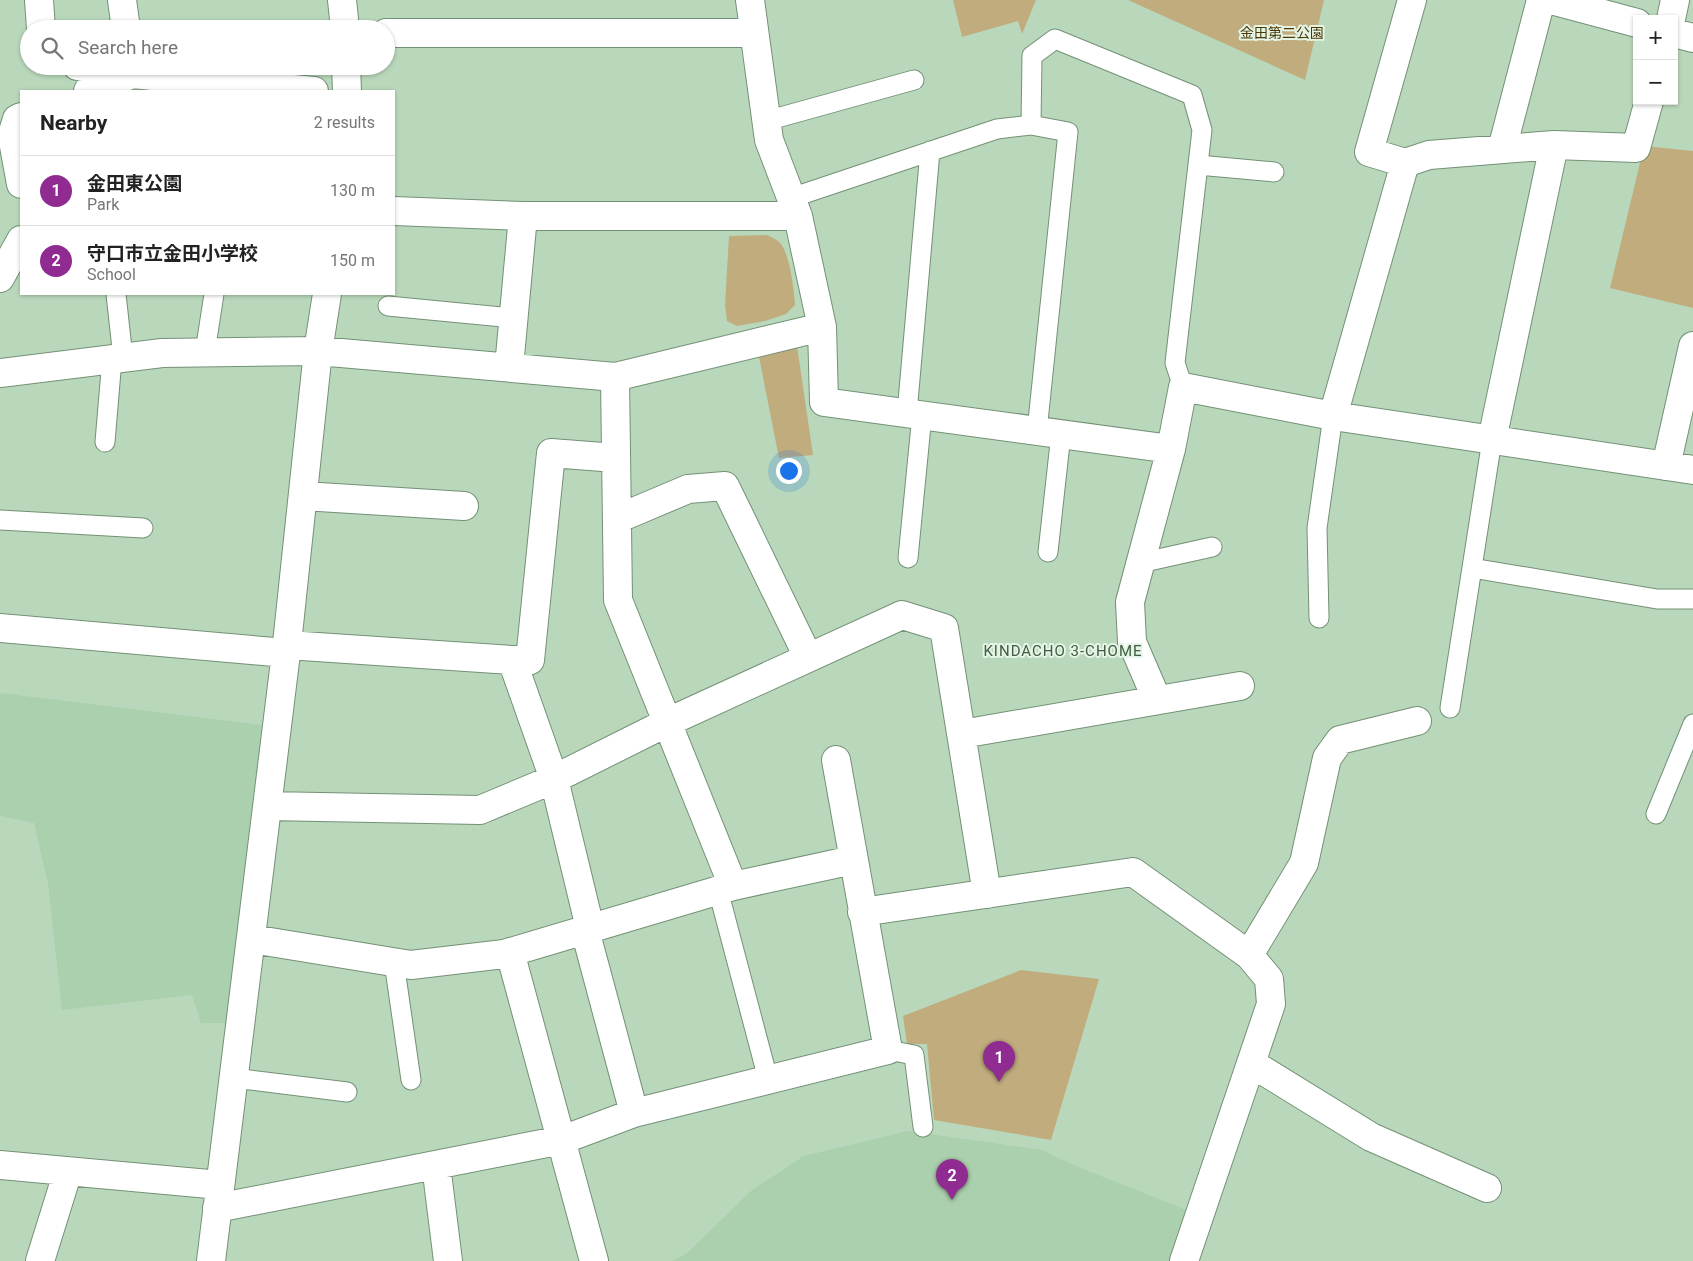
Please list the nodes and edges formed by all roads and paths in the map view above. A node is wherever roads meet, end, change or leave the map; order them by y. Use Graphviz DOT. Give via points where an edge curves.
graph roads {
  1 [pos="39,0"];
  2 [pos="122,0"];
  3 [pos="342,0"];
  4 [pos="750,0"];
  5 [pos="1412,0"];
  6 [pos="1541,0"];
  7 [pos="1551,0"];
  8 [pos="1676,0"];
  9 [pos="1672,15"];
  10 [pos="40,20"];
  11 [pos="125,20"];
  12 [pos="344,20"];
  13 [pos="1633,22"];
  14 [pos="395,33"];
  15 [pos="753,33"];
  16 [pos="1678,33"];
  17 [pos="1693,38"];
  18 [pos="346,75"];
  19 [pos="143,77"];
  20 [pos="914,80"];
  21 [pos="92,90"];
  22 [pos="302,90"];
  23 [pos="347,90"];
  24 [pos="1648,105"];
  25 [pos="20,118"];
  26 [pos="766,121"];
  27 [pos="1031,125"];
  28 [pos="1554,145"];
  29 [pos="1502,149"];
  30 [pos="930,151"];
  31 [pos="1405,163"];
  32 [pos="1198,165"];
  33 [pos="1274,172"];
  34 [pos="20,179"];
  35 [pos="794,207"];
  36 [pos="395,211"];
  37 [pos="523,216"];
  38 [pos="20,242"];
  39 [pos="0,278"];
  40 [pos="116,295"];
  41 [pos="214,295"];
  42 [pos="328,295"];
  43 [pos="388,306"];
  44 [pos="513,318"];
  45 [pos="822,327"];
  46 [pos="1693,346"];
  47 [pos="318,351"];
  48 [pos="205,352"];
  49 [pos="117,358"];
  50 [pos="509,367"];
  51 [pos="0,373"];
  52 [pos="615,376"];
  53 [pos="1183,386"];
  54 [pos="914,414"];
  55 [pos="1333,416"];
  56 [pos="1049,432"];
  57 [pos="1492,440"];
  58 [pos="105,442"];
  59 [pos="1172,449"];
  60 [pos="616,458"];
  61 [pos="1666,466"];
  62 [pos="1693,470"];
  63 [pos="302,496"];
  64 [pos="464,506"];
  65 [pos="617,519"];
  66 [pos="0,520"];
  67 [pos="143,528"];
  68 [pos="1212,547"];
  69 [pos="1048,552"];
  70 [pos="908,558"];
  71 [pos="1140,563"];
  72 [pos="1472,568"];
  73 [pos="1693,598"];
  74 [pos="1319,618"];
  75 [pos="0,628"];
  76 [pos="286,649"];
  77 [pos="808,657"];
  78 [pos="512,660"];
  79 [pos="1240,686"];
  80 [pos="1157,700"];
  81 [pos="1450,708"];
  82 [pos="1417,721"];
  83 [pos="668,722"];
  84 [pos="1693,724"];
  85 [pos="962,734"];
  86 [pos="836,760"];
  87 [pos="554,779"];
  88 [pos="267,806"];
  89 [pos="1656,814"];
  90 [pos="853,860"];
  91 [pos="726,888"];
  92 [pos="987,894"];
  93 [pos="862,912"];
  94 [pos="587,929"];
  95 [pos="252,939"];
  96 [pos="510,952"];
  97 [pos="1249,955"];
  98 [pos="394,962"];
  99 [pos="888,1050"];
  100 [pos="1251,1063"];
  101 [pos="234,1078"];
  102 [pos="768,1079"];
  103 [pos="411,1080"];
  104 [pos="347,1092"];
  105 [pos="634,1113"];
  106 [pos="924,1127"];
  107 [pos="562,1140"];
  108 [pos="0,1165"];
  109 [pos="436,1165"];
  110 [pos="68,1171"];
  111 [pos="1487,1188"];
  112 [pos="218,1197"];
  113 [pos="40,1261"];
  114 [pos="211,1261"];
  115 [pos="448,1261"];
  116 [pos="594,1261"];
  117 [pos="1184,1261"];
  1 -- 10 [label="street"];
  2 -- 11 [label="street"];
  3 -- 12 [label="street"];
  4 -- 15 [label="street"];
  5 -- 31 [label="street" via="1369,152"];
  6 -- 29 [label="street"];
  7 -- 13 [label="street"];
  8 -- 9 [label="street"];
  14 -- 15 [label="street"];
  15 -- 26 [label="street"];
  16 -- 17 [label="street"];
  18 -- 23 [label="street"];
  19 -- 21 [label="street"];
  19 -- 22 [label="street"];
  20 -- 26 [label="lane"];
  24 -- 28 [label="street" via="1636,148"];
  25 -- 34 [label="street" via="12,135"];
  26 -- 35 [label="street" via="769,140"];
  27 -- 30 [label="lane" via="997,129"];
  27 -- 32 [label="lane" via="1032,56 1055,39 1192,95 1202,130"];
  27 -- 56 [label="lane" via="1068,132"];
  28 -- 29 [label="street"];
  28 -- 57 [label="street"];
  29 -- 31 [label="street" via="1429,155"];
  30 -- 35 [label="lane"];
  30 -- 54 [label="lane"];
  31 -- 55 [label="street"];
  32 -- 33 [label="lane"];
  32 -- 53 [label="lane" via="1175,363"];
  35 -- 37 [label="street"];
  35 -- 45 [label="street"];
  36 -- 37 [label="street"];
  37 -- 44 [label="street"];
  38 -- 39 [label="street"];
  40 -- 49 [label="lane"];
  41 -- 48 [label="lane"];
  42 -- 47 [label="street"];
  43 -- 44 [label="lane"];
  44 -- 50 [label="street"];
  45 -- 52 [label="street"];
  45 -- 54 [label="street" via="824,402"];
  46 -- 61 [label="street"];
  47 -- 48 [label="street"];
  47 -- 50 [label="street"];
  47 -- 63 [label="street"];
  48 -- 49 [label="street"];
  49 -- 51 [label="street"];
  49 -- 58 [label="lane"];
  50 -- 52 [label="street"];
  52 -- 60 [label="street"];
  53 -- 55 [label="street"];
  53 -- 59 [label="street"];
  54 -- 56 [label="street"];
  54 -- 70 [label="lane"];
  55 -- 57 [label="street"];
  55 -- 74 [label="lane" via="1317,528"];
  56 -- 59 [label="street"];
  56 -- 69 [label="lane"];
  57 -- 61 [label="street"];
  57 -- 72 [label="lane"];
  59 -- 71 [label="street"];
  60 -- 65 [label="street"];
  60 -- 78 [label="street" via="552,453 530,660"];
  61 -- 62 [label="street"];
  63 -- 64 [label="street"];
  63 -- 76 [label="street"];
  65 -- 77 [label="street" via="688,489 725,486"];
  65 -- 83 [label="street" via="618,600"];
  66 -- 67 [label="lane"];
  68 -- 71 [label="lane"];
  71 -- 80 [label="street" via="1130,602 1132,642"];
  72 -- 73 [label="lane" via="1658,599"];
  72 -- 81 [label="lane"];
  75 -- 76 [label="street"];
  76 -- 78 [label="street"];
  76 -- 88 [label="street"];
  77 -- 83 [label="street"];
  77 -- 85 [label="street" via="902,615 944,628"];
  78 -- 87 [label="street"];
  79 -- 80 [label="street"];
  80 -- 85 [label="street"];
  82 -- 97 [label="street" via="1340,740 1327,758 1304,863"];
  83 -- 87 [label="street"];
  83 -- 91 [label="street"];
  84 -- 89 [label="lane"];
  85 -- 92 [label="street"];
  86 -- 90 [label="street"];
  87 -- 88 [label="street" via="480,810"];
  87 -- 94 [label="street"];
  88 -- 95 [label="street"];
  90 -- 91 [label="street"];
  90 -- 93 [label="street"];
  91 -- 94 [label="street"];
  91 -- 102 [label="lane"];
  92 -- 93 [label="street"];
  92 -- 97 [label="street" via="1133,872"];
  93 -- 99 [label="street"];
  94 -- 96 [label="street"];
  94 -- 105 [label="street"];
  95 -- 98 [label="street"];
  95 -- 101 [label="street"];
  96 -- 98 [label="street" via="412,965"];
  96 -- 107 [label="street"];
  97 -- 100 [label="street" via="1269,979 1271,1004"];
  98 -- 103 [label="lane"];
  99 -- 102 [label="street"];
  99 -- 106 [label="lane" via="914,1056"];
  100 -- 111 [label="street" via="1371,1137"];
  100 -- 117 [label="street"];
  101 -- 104 [label="lane"];
  101 -- 112 [label="street"];
  102 -- 105 [label="street"];
  105 -- 107 [label="street"];
  107 -- 109 [label="street"];
  107 -- 116 [label="street"];
  108 -- 110 [label="street"];
  109 -- 112 [label="street"];
  109 -- 115 [label="street"];
  110 -- 112 [label="street"];
  110 -- 113 [label="street"];
  112 -- 114 [label="street"];
}
